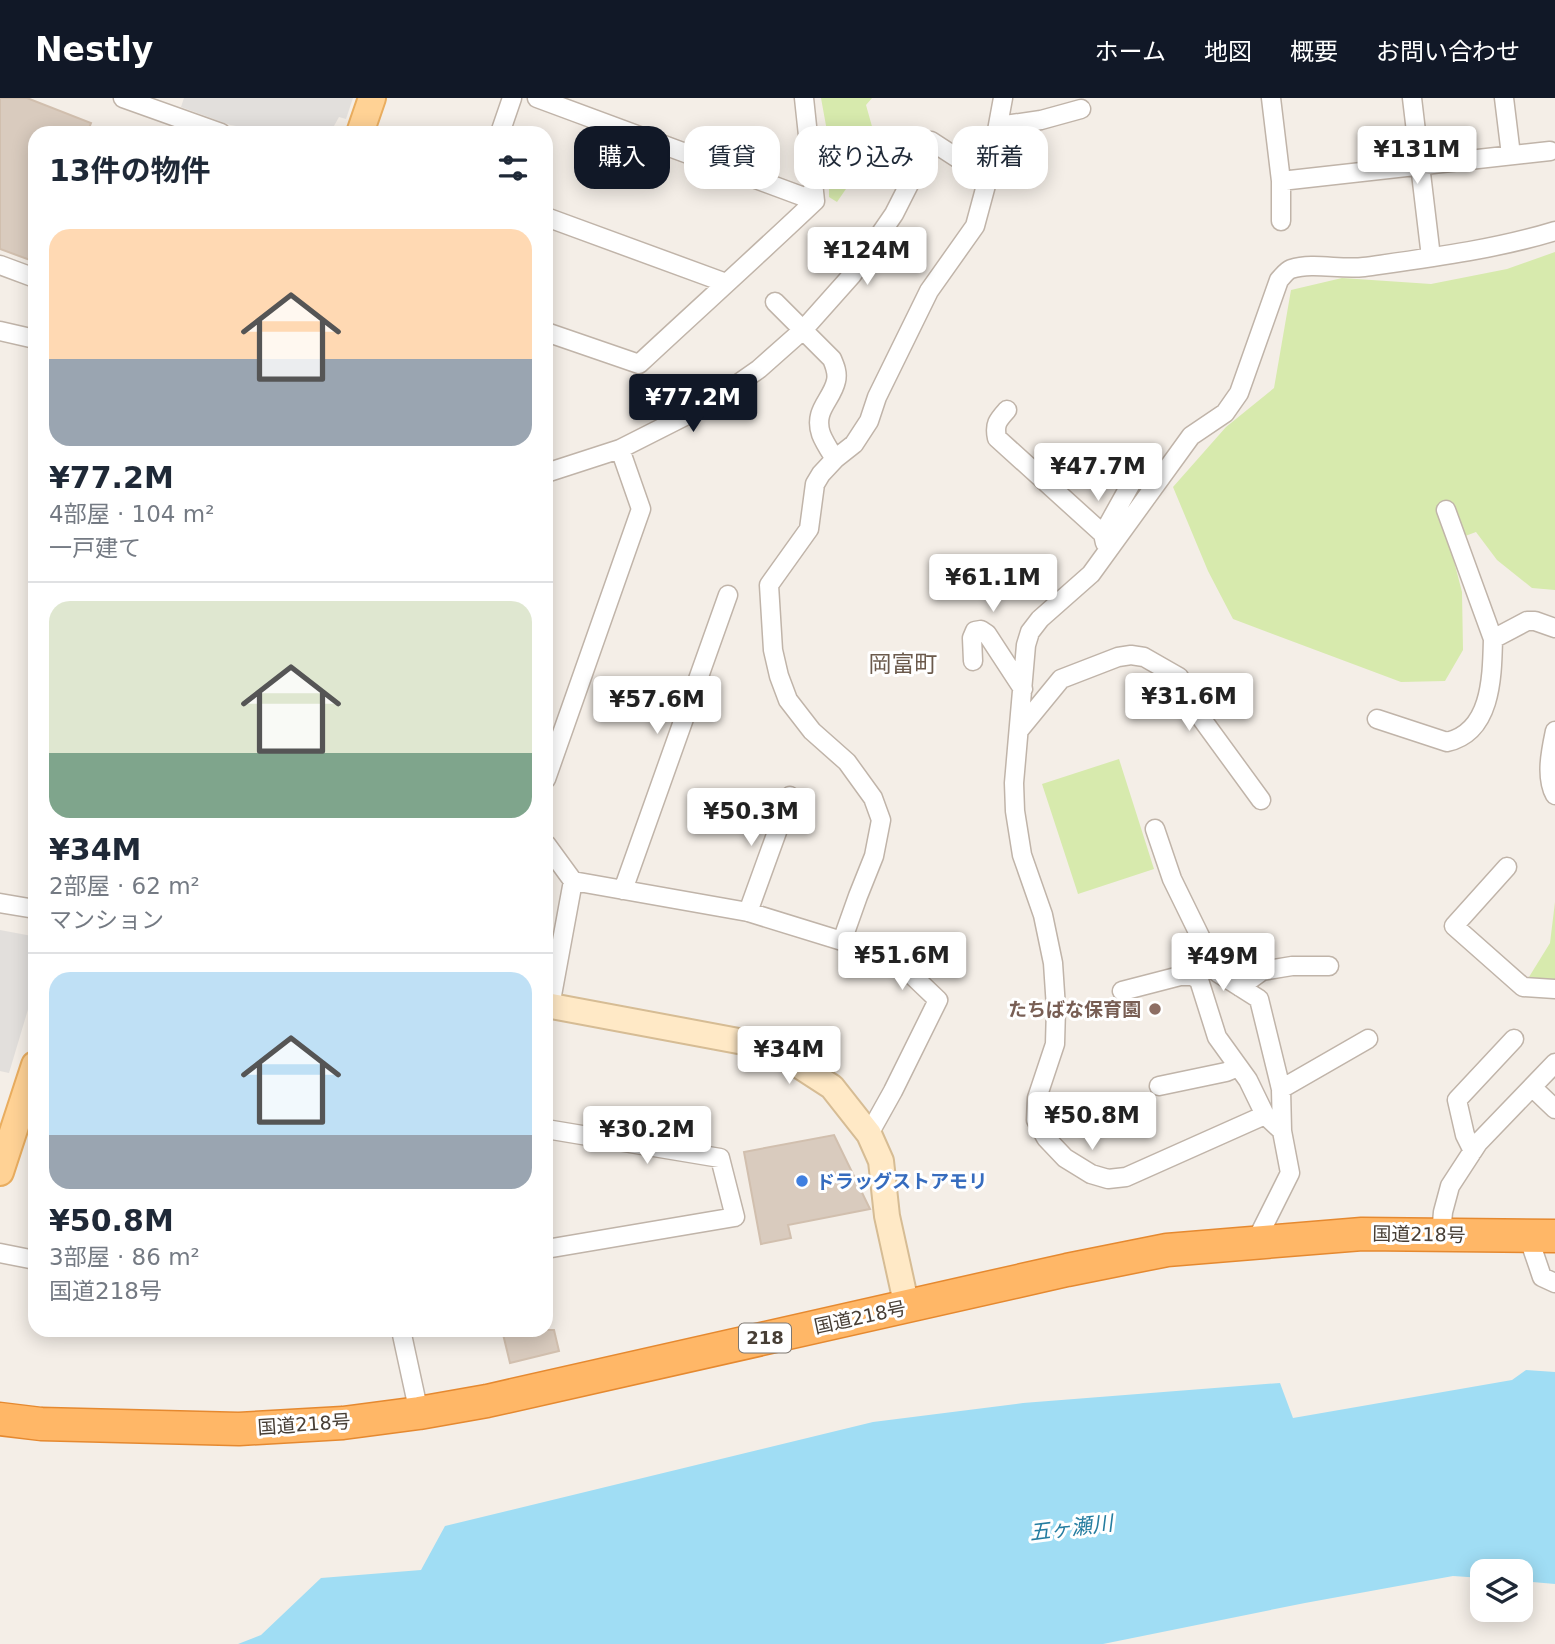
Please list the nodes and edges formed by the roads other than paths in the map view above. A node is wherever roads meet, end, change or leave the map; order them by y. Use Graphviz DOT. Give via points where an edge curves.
graph roads {
  1 [pos="123,98"];
  2 [pos="372,98"];
  3 [pos="512,98"];
  4 [pos="537,98"];
  5 [pos="804,98"];
  6 [pos="1003,98"];
  7 [pos="1271,98"];
  8 [pos="1412,98"];
  9 [pos="1504,98"];
  10 [pos="1081,109"];
  11 [pos="201,126"];
  12 [pos="362,126"];
  13 [pos="502,126"];
  14 [pos="998,126"];
  15 [pos="1550,151"];
  16 [pos="952,155"];
  17 [pos="1511,155"];
  18 [pos="1420,166"];
  19 [pos="1281,181"];
  20 [pos="985,189"];
  21 [pos="815,201"];
  22 [pos="553,220"];
  23 [pos="1281,221"];
  24 [pos="1555,231"];
  25 [pos="1431,257"];
  26 [pos="0,265"];
  27 [pos="28,275"];
  28 [pos="726,283"];
  29 [pos="775,302"];
  30 [pos="803,330"];
  31 [pos="0,331"];
  32 [pos="553,334"];
  33 [pos="28,337"];
  34 [pos="1007,410"];
  35 [pos="620,450"];
  36 [pos="835,459"];
  37 [pos="1143,462"];
  38 [pos="553,471"];
  39 [pos="1446,510"];
  40 [pos="1103,534"];
  41 [pos="1106,554"];
  42 [pos="728,595"];
  43 [pos="1555,628"];
  44 [pos="1493,639"];
  45 [pos="973,661"];
  46 [pos="1023,689"];
  47 [pos="1377,719"];
  48 [pos="1020,729"];
  49 [pos="1555,731"];
  50 [pos="553,759"];
  51 [pos="1555,795"];
  52 [pos="790,796"];
  53 [pos="1261,800"];
  54 [pos="1155,829"];
  55 [pos="553,854"];
  56 [pos="1507,867"];
  57 [pos="573,881"];
  58 [pos="622,890"];
  59 [pos="0,903"];
  60 [pos="28,908"];
  61 [pos="748,912"];
  62 [pos="842,941"];
  63 [pos="1329,966"];
  64 [pos="553,981"];
  65 [pos="1240,987"];
  66 [pos="1555,989"];
  67 [pos="1122,991"];
  68 [pos="553,1007"];
  69 [pos="1368,1039"];
  70 [pos="1514,1039"];
  71 [pos="1555,1063"];
  72 [pos="1238,1066"];
  73 [pos="28,1086"];
  74 [pos="1159,1086"];
  75 [pos="1532,1087"];
  76 [pos="1281,1089"];
  77 [pos="1555,1109"];
  78 [pos="1265,1115"];
  79 [pos="553,1130"];
  80 [pos="1282,1131"];
  81 [pos="869,1134"];
  82 [pos="1474,1151"];
  83 [pos="0,1172"];
  84 [pos="1441,1234"];
  85 [pos="1542,1236"];
  86 [pos="1256,1241"];
  87 [pos="553,1248"];
  88 [pos="0,1252"];
  89 [pos="28,1258"];
  90 [pos="1555,1283"];
  91 [pos="907,1307"];
  92 [pos="403,1337"];
  93 [pos="419,1413"];
  94 [pos="0,1419"];
  1 -- 11 [label="street"];
  2 -- 12 [label="main road"];
  3 -- 13 [label="street"];
  4 -- 21 [label="street"];
  5 -- 21 [label="street"];
  6 -- 14 [label="street"];
  7 -- 19 [label="street"];
  8 -- 18 [label="street"];
  9 -- 17 [label="street"];
  10 -- 14 [label="street"];
  15 -- 17 [label="street"];
  16 -- 30 [label="street" via="930,141 887,225 852,275"];
  17 -- 18 [label="street"];
  18 -- 19 [label="street"];
  18 -- 25 [label="street"];
  19 -- 23 [label="street"];
  20 -- 36 [label="street" via="975,226 929,291 869,421 854,444"];
  21 -- 28 [label="street"];
  22 -- 28 [label="street"];
  24 -- 25 [label="street"];
  25 -- 41 [label="street" via="1351,269 1289,269 1279,280 1240,393 1225,413 1191,436"];
  26 -- 27 [label="street"];
  28 -- 32 [label="street" via="639,364"];
  29 -- 30 [label="street"];
  30 -- 35 [label="street" via="709,404"];
  30 -- 36 [label="street" via="832,359 837,371 819,420 820,432"];
  31 -- 33 [label="street"];
  34 -- 40 [label="street" via="997,421 997,438"];
  35 -- 38 [label="street"];
  35 -- 50 [label="street" via="641,509"];
  36 -- 62 [label="street" via="815,484 808,529 769,585 773,650 788,701 812,731 847,762 873,798 881,820 874,856"];
  37 -- 40 [label="street"];
  39 -- 44 [label="street"];
  40 -- 41 [label="street"];
  41 -- 46 [label="street" via="1030,632"];
  42 -- 58 [label="street"];
  43 -- 44 [label="street" via="1527,621"];
  44 -- 47 [label="street" via="1487,699 1470,732 1447,741"];
  45 -- 46 [label="street" via="972,638 981,630"];
  46 -- 48 [label="street"];
  48 -- 53 [label="street" via="1061,679 1118,657 1144,657 1179,677 1196,711"];
  48 -- 78 [label="street" via="1015,811 1022,855 1053,963 1056,1008 1055,1044 1037,1098 1036,1120 1046,1138 1065,1158 1108,1179 1126,1177"];
  49 -- 51 [label="street" via="1549,771"];
  52 -- 61 [label="street"];
  54 -- 65 [label="street" via="1172,879 1218,973"];
  55 -- 57 [label="street"];
  56 -- 66 [label="street" via="1454,926 1523,987"];
  57 -- 58 [label="street"];
  57 -- 64 [label="street"];
  58 -- 61 [label="street"];
  59 -- 60 [label="street"];
  61 -- 62 [label="street"];
  62 -- 81 [label="street" via="893,957 938,1000"];
  63 -- 65 [label="street" via="1262,971"];
  65 -- 76 [label="street" via="1259,999"];
  67 -- 72 [label="street" via="1192,975 1199,980 1217,1037"];
  68 -- 81 [label="street" via="749,1043 795,1063 832,1087"];
  69 -- 76 [label="street"];
  70 -- 82 [label="street" via="1457,1100"];
  71 -- 75 [label="street"];
  72 -- 74 [label="street"];
  72 -- 78 [label="street"];
  73 -- 83 [label="main road"];
  75 -- 77 [label="street"];
  75 -- 82 [label="street"];
  76 -- 80 [label="street"];
  78 -- 80 [label="street"];
  79 -- 87 [label="street" via="720,1158 735,1217"];
  80 -- 86 [label="street" via="1290,1173"];
  81 -- 91 [label="street" via="881,1161 887,1216"];
  82 -- 84 [label="street" via="1450,1186"];
  84 -- 85 [label="highway, 国道218号 / 218"];
  84 -- 86 [label="highway, 国道218号 / 218"];
  85 -- 90 [label="street" via="1542,1277"];
  86 -- 91 [label="highway, 国道218号 / 218" via="1167,1250"];
  88 -- 89 [label="street"];
  91 -- 93 [label="highway, 国道218号 / 218"];
  92 -- 93 [label="street"];
  93 -- 94 [label="highway, 国道218号 / 218" via="239,1429"];
}
